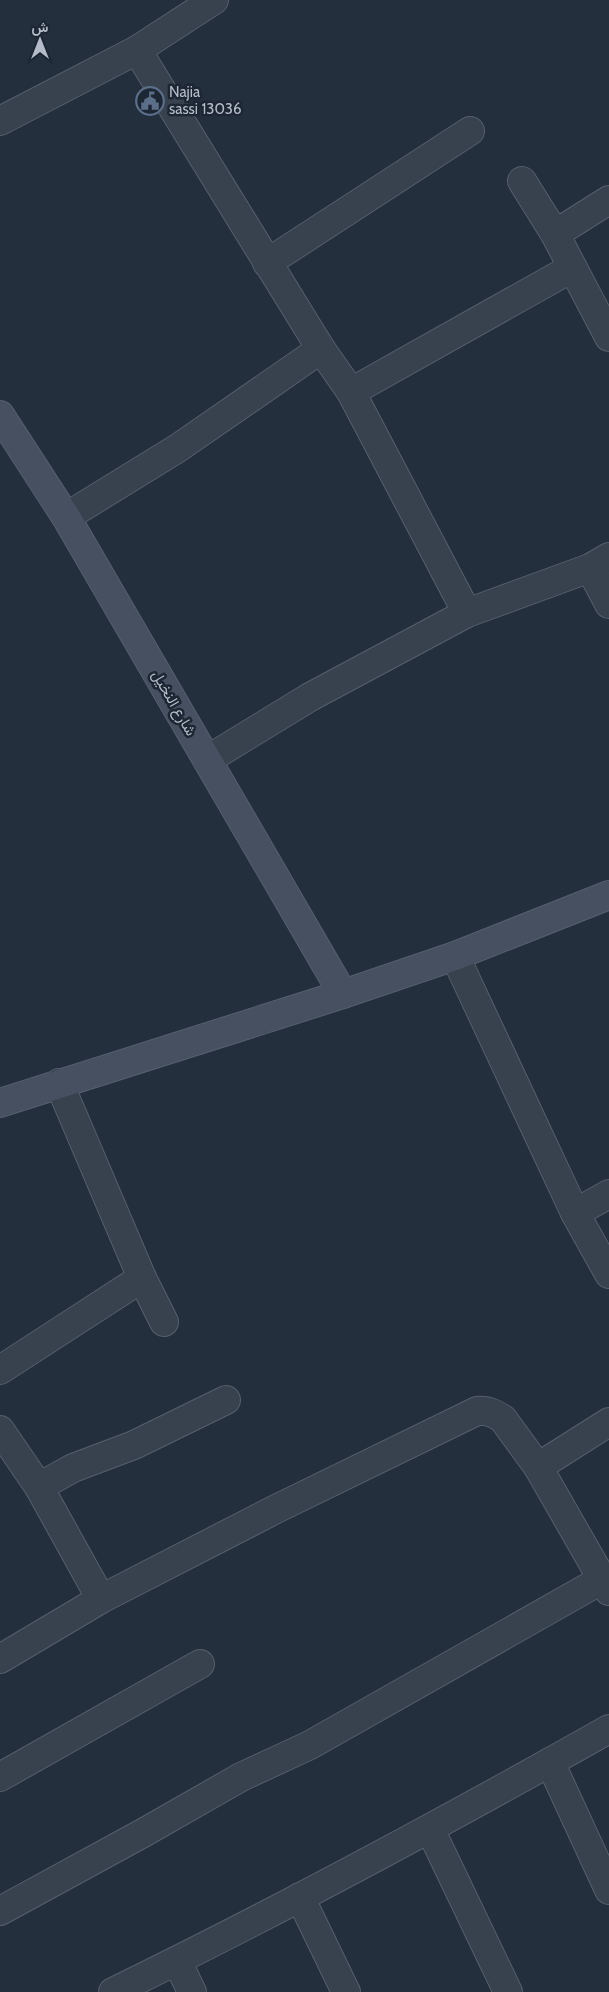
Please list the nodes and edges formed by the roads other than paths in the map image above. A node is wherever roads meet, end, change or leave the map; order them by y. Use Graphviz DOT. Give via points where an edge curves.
graph roads {
  1 [pos="214,0"];
  2 [pos="137,50"];
  3 [pos="0,121"];
  4 [pos="470,132"];
  5 [pos="522,180"];
  6 [pos="609,200"];
  7 [pos="556,234"];
  8 [pos="268,263"];
  9 [pos="572,268"];
  10 [pos="609,337"];
  11 [pos="321,349"];
  12 [pos="351,392"];
  13 [pos="0,415"];
  14 [pos="66,517"];
  15 [pos="599,563"];
  16 [pos="609,604"];
  17 [pos="467,613"];
  18 [pos="207,760"];
  19 [pos="609,895"];
  20 [pos="454,956"];
  21 [pos="343,994"];
  22 [pos="59,1083"];
  23 [pos="0,1103"];
  24 [pos="609,1194"];
  25 [pos="575,1213"];
  26 [pos="609,1274"];
  27 [pos="142,1278"];
  28 [pos="164,1322"];
  29 [pos="0,1370"];
  30 [pos="226,1400"];
  31 [pos="609,1422"];
  32 [pos="0,1430"];
  33 [pos="538,1468"];
  34 [pos="39,1487"];
  35 [pos="606,1585"];
  36 [pos="101,1599"];
  37 [pos="0,1659"];
  38 [pos="200,1664"];
  39 [pos="609,1729"];
  40 [pos="550,1762"];
  41 [pos="0,1776"];
  42 [pos="430,1829"];
  43 [pos="609,1890"];
  44 [pos="300,1897"];
  45 [pos="0,1911"];
  46 [pos="177,1961"];
  47 [pos="113,1992"];
  48 [pos="192,1992"];
  49 [pos="346,1992"];
  50 [pos="508,1992"];
  1 -- 2 [label="street"];
  2 -- 3 [label="street"];
  2 -- 8 [label="street"];
  4 -- 8 [label="street"];
  5 -- 7 [label="street"];
  6 -- 7 [label="street"];
  7 -- 9 [label="street"];
  8 -- 11 [label="street"];
  9 -- 10 [label="street"];
  9 -- 12 [label="street"];
  11 -- 12 [label="street"];
  11 -- 14 [label="street" via="178,448"];
  12 -- 17 [label="street"];
  13 -- 14 [label="main road, شارع النخيل"];
  14 -- 18 [label="main road, شارع النخيل"];
  15 -- 16 [label="street"];
  15 -- 17 [label="street"];
  17 -- 18 [label="street" via="310,697"];
  18 -- 21 [label="main road, شارع النخيل"];
  19 -- 20 [label="main road"];
  20 -- 21 [label="main road"];
  20 -- 25 [label="street"];
  21 -- 22 [label="main road"];
  22 -- 23 [label="main road"];
  22 -- 27 [label="street"];
  24 -- 25 [label="street"];
  25 -- 26 [label="street"];
  27 -- 28 [label="street"];
  27 -- 29 [label="street"];
  30 -- 34 [label="street" via="134,1445 73,1468"];
  31 -- 33 [label="street"];
  32 -- 34 [label="street"];
  33 -- 35 [label="street"];
  33 -- 36 [label="street" via="503,1419 486,1410 476,1411"];
  34 -- 36 [label="street"];
  35 -- 45 [label="street" via="310,1745 241,1777"];
  36 -- 37 [label="street"];
  38 -- 41 [label="street"];
  39 -- 40 [label="street"];
  40 -- 42 [label="street"];
  40 -- 43 [label="street"];
  42 -- 44 [label="street"];
  42 -- 50 [label="street"];
  44 -- 46 [label="street"];
  44 -- 49 [label="street"];
  46 -- 47 [label="street"];
  46 -- 48 [label="street"];
}
